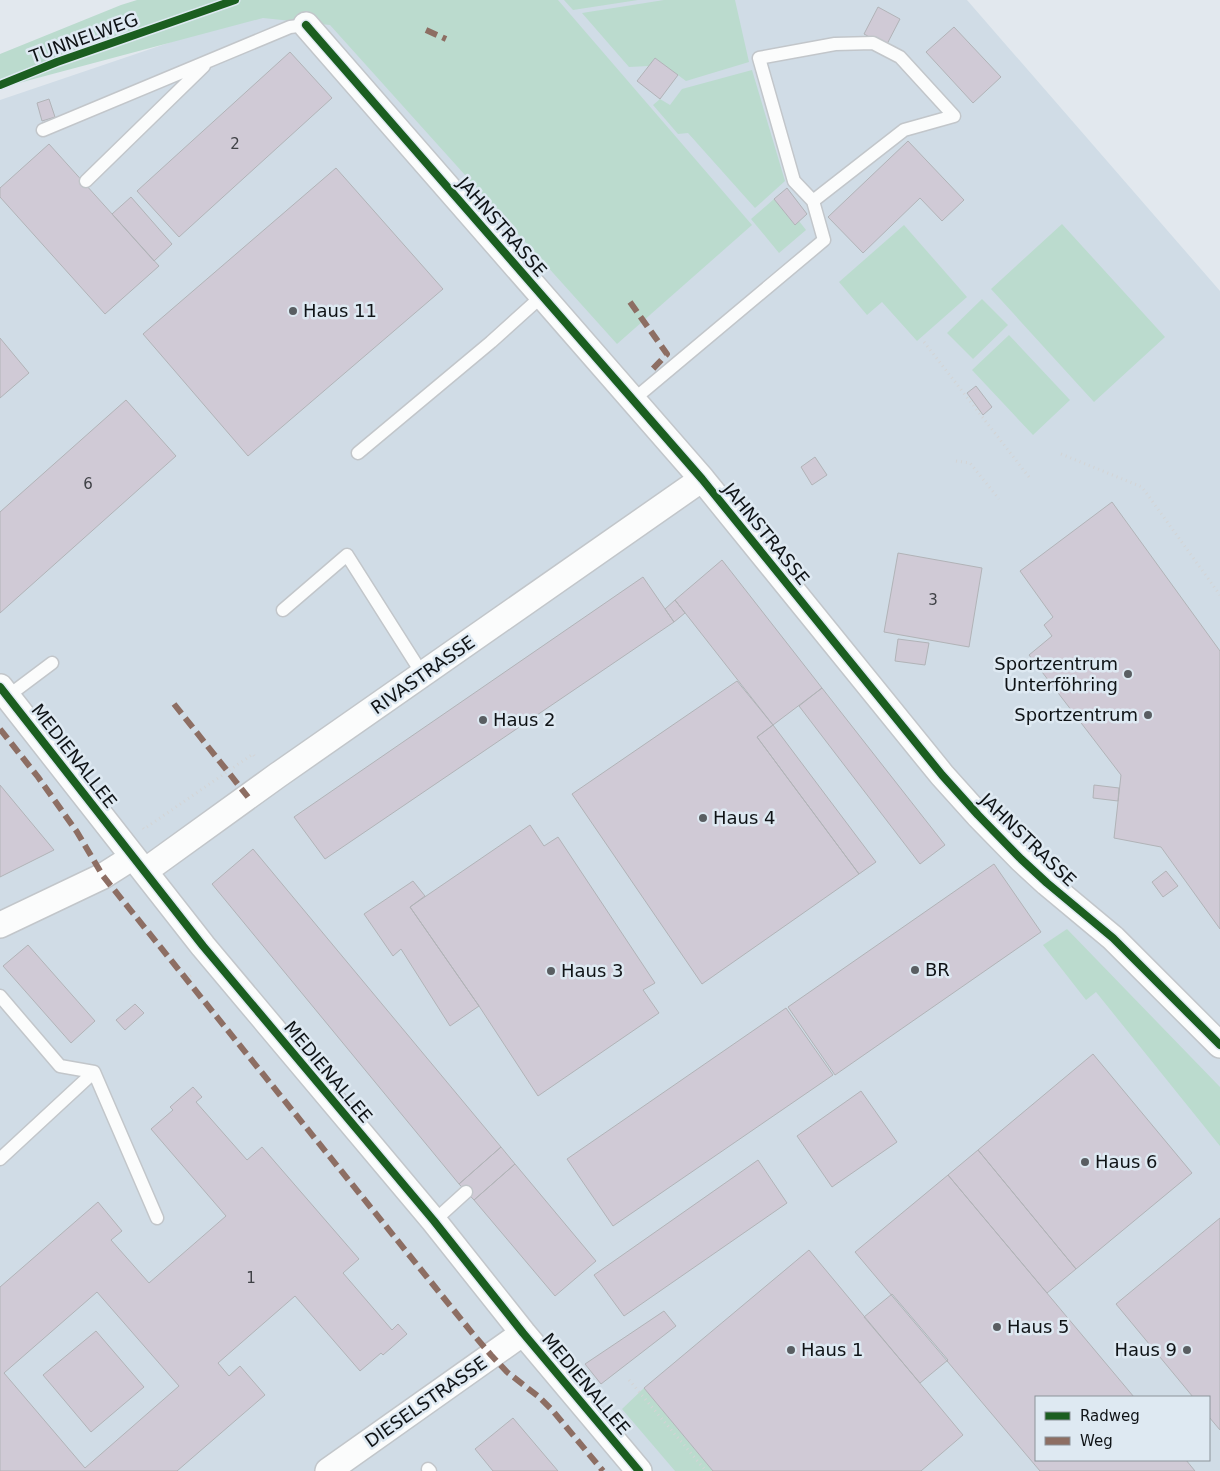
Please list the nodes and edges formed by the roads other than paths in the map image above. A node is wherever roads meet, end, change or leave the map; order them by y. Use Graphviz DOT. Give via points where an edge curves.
graph roads {
  1 [pos="306,25"];
  2 [pos="209,60"];
  3 [pos="43,130"];
  4 [pos="86,181"];
  5 [pos="813,202"];
  6 [pos="542,296"];
  7 [pos="634,400"];
  8 [pos="358,453"];
  9 [pos="702,479"];
  10 [pos="283,610"];
  11 [pos="52,663"];
  12 [pos="423,675"];
  13 [pos="4,691"];
  14 [pos="139,864"];
  15 [pos="0,925"];
  16 [pos="0,996"];
  17 [pos="1220,1045"];
  18 [pos="94,1072"];
  19 [pos="0,1159"];
  20 [pos="466,1192"];
  21 [pos="157,1218"];
  22 [pos="434,1221"];
  23 [pos="523,1332"];
  24 [pos="328,1471"];
  25 [pos="639,1471"];
  1 -- 2 [label="lane" via="290,27"];
  1 -- 6 [label="street, JAHNSTRASSE"];
  2 -- 3 [label="lane"];
  2 -- 4 [label="lane"];
  5 -- 5 [label="lane" via="904,130 954,116 900,57 873,43 835,44 759,58 794,180"];
  5 -- 7 [label="lane" via="824,240"];
  6 -- 7 [label="street, JAHNSTRASSE"];
  6 -- 8 [label="lane"];
  7 -- 9 [label="street, JAHNSTRASSE"];
  9 -- 12 [label="street, RIVASTRASSE"];
  9 -- 17 [label="street, JAHNSTRASSE" via="978,815 1047,883 1113,938"];
  10 -- 12 [label="lane" via="347,555"];
  11 -- 13 [label="lane"];
  12 -- 14 [label="street, RIVASTRASSE" via="286,770"];
  13 -- 14 [label="street, MEDIENALLEE"];
  14 -- 15 [label="street, RIVASTRASSE" via="102,876"];
  14 -- 22 [label="street, MEDIENALLEE"];
  16 -- 18 [label="lane" via="60,1066"];
  18 -- 19 [label="lane"];
  18 -- 21 [label="lane"];
  20 -- 22 [label="lane"];
  22 -- 23 [label="street, MEDIENALLEE"];
  23 -- 24 [label="street, DIESELSTRASSE"];
  23 -- 25 [label="street, MEDIENALLEE"];
}
